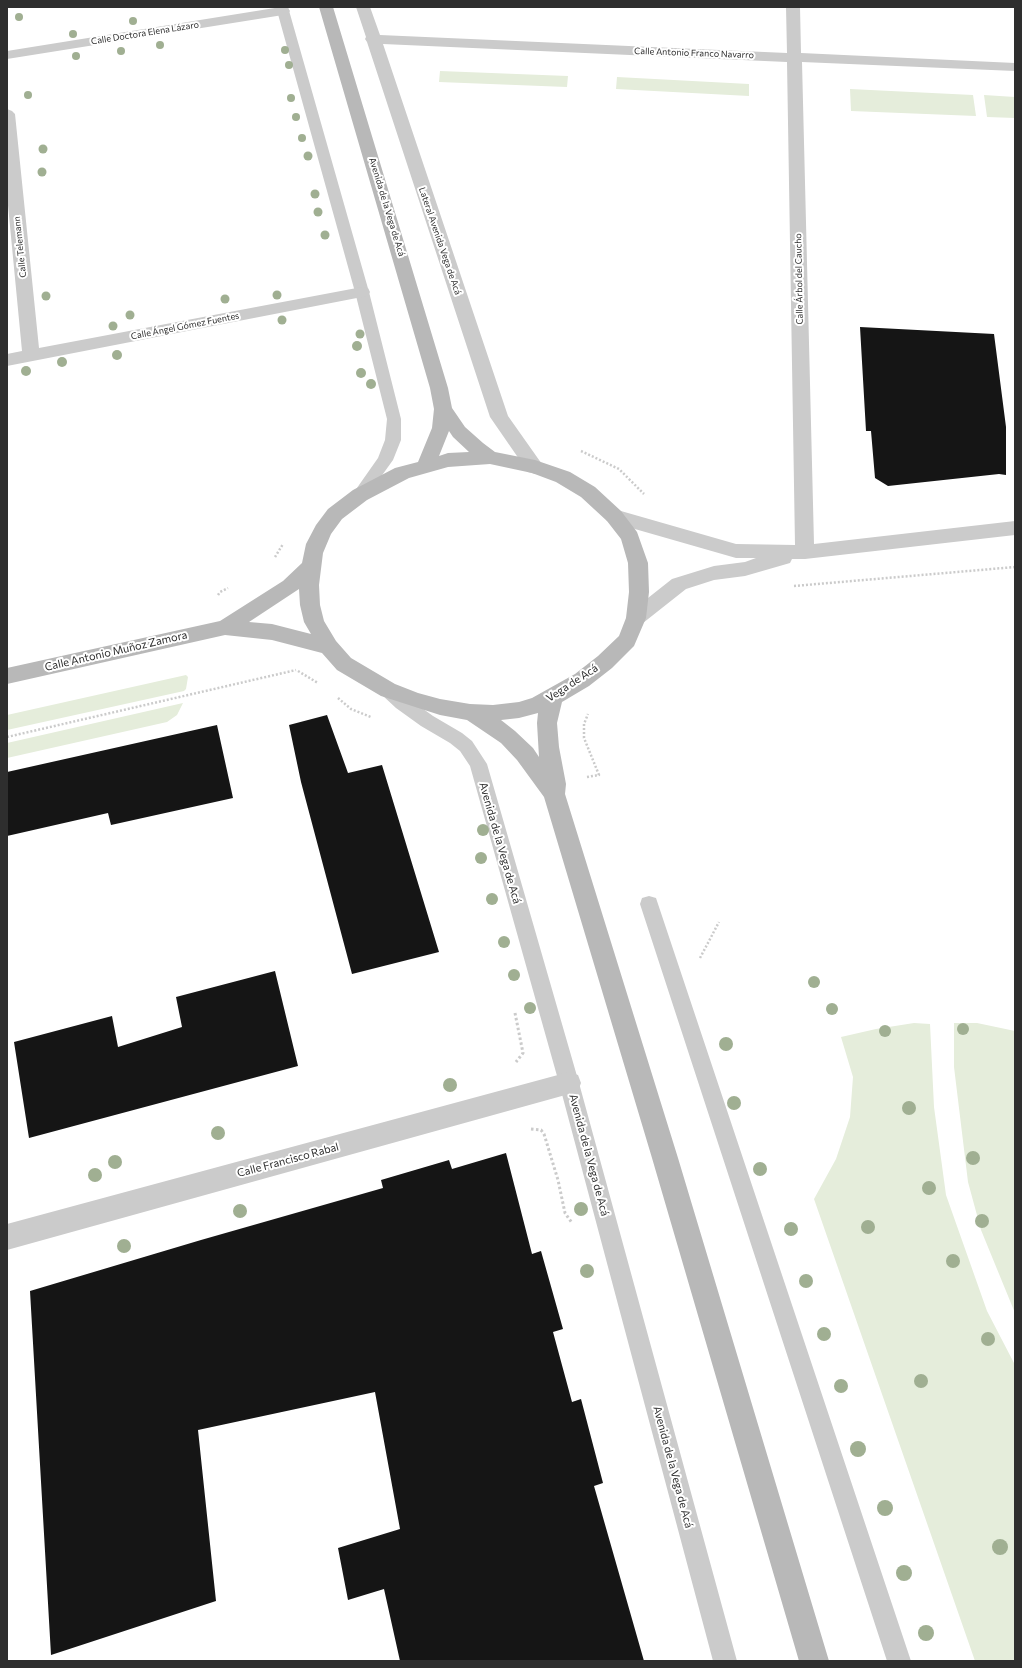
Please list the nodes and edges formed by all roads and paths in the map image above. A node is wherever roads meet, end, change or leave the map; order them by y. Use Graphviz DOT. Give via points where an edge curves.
graph roads {
  1 [pos="326,7"];
  2 [pos="363,7"];
  3 [pos="793,7"];
  4 [pos="282,9"];
  5 [pos="372,39"];
  6 [pos="7,55"];
  7 [pos="794,57"];
  8 [pos="1015,67"];
  9 [pos="7,114"];
  10 [pos="362,292"];
  11 [pos="31,356"];
  12 [pos="7,360"];
  13 [pos="443,409"];
  14 [pos="577,449"];
  15 [pos="490,457"];
  16 [pos="426,466"];
  17 [pos="535,467"];
  18 [pos="360,495"];
  19 [pos="648,498"];
  20 [pos="614,516"];
  21 [pos="1015,528"];
  22 [pos="805,552"];
  23 [pos="310,566"];
  24 [pos="1015,567"];
  25 [pos="788,587"];
  26 [pos="636,618"];
  27 [pos="225,627"];
  28 [pos="329,647"];
  29 [pos="297,670"];
  30 [pos="7,676"];
  31 [pos="388,690"];
  32 [pos="554,697"];
  33 [pos="590,710"];
  34 [pos="470,712"];
  35 [pos="7,736"];
  36 [pos="586,777"];
  37 [pos="554,794"];
  38 [pos="650,904"];
  39 [pos="569,1083"];
  40 [pos="524,1130"];
  41 [pos="561,1194"];
  42 [pos="7,1237"];
  43 [pos="725,1661"];
  44 [pos="814,1661"];
  45 [pos="899,1661"];
  1 -- 13 [label="main road, Avenida de la Vega de Acá" via="401,255"];
  2 -- 5 [label="street, Lateral Avenida Vega de Acá"];
  3 -- 7 [label="street, Calle Árbol del Caucho"];
  4 -- 6 [label="street, Calle Doctora Elena Lázaro"];
  4 -- 10 [label="lane"];
  5 -- 7 [label="street, Calle Antonio Franco Navarro"];
  5 -- 17 [label="street, Lateral Avenida Vega de Acá" via="499,417"];
  7 -- 8 [label="street, Calle Antonio Franco Navarro"];
  7 -- 22 [label="street, Calle Árbol del Caucho"];
  9 -- 11 [label="street, Calle Telemann"];
  10 -- 11 [label="street, Calle Ángel Gómez Fuentes"];
  10 -- 18 [label="lane" via="394,419 393,440 385,460"];
  11 -- 12 [label="street, Calle Ángel Gómez Fuentes"];
  13 -- 15 [label="main road, Avenida de la Vega de Acá" via="459,432"];
  13 -- 16 [label="main road, Avenida de la Vega de Acá" via="441,428"];
  14 -- 19 [label="path" via="619,469"];
  15 -- 16 [label="main road, Vega de Acá" via="448,460"];
  15 -- 17 [label="main road, Vega de Acá"];
  16 -- 18 [label="main road, Vega de Acá" via="402,473"];
  17 -- 20 [label="main road, Vega de Acá" via="563,477 588,492"];
  18 -- 23 [label="main road, Vega de Acá" via="335,514 323,530"];
  20 -- 22 [label="street" via="736,551"];
  20 -- 26 [label="main road, Vega de Acá" via="630,537 638,563"];
  21 -- 22 [label="street"];
  22 -- 26 [label="street" via="744,569 714,573 679,584"];
  23 -- 27 [label="main road, Calle Antonio Muñoz Zamora" via="290,586"];
  23 -- 28 [label="main road, Vega de Acá" via="310,605 314,622"];
  24 -- 25 [label="path"];
  26 -- 32 [label="main road, Vega de Acá" via="626,640 605,662"];
  27 -- 28 [label="main road, Calle Antonio Muñoz Zamora" via="272,632"];
  27 -- 30 [label="main road, Calle Antonio Muñoz Zamora"];
  28 -- 31 [label="main road, Vega de Acá" via="344,664"];
  29 -- 35 [label="path"];
  31 -- 34 [label="main road, Vega de Acá" via="440,707"];
  31 -- 39 [label="lane, Avenida de la Vega de Acá" via="402,704 466,746 478,764"];
  32 -- 34 [label="main road, Vega de Acá" via="519,710"];
  32 -- 37 [label="main road" via="547,723"];
  33 -- 36 [label="path" via="586,718 584,738 599,775"];
  34 -- 37 [label="main road" via="508,737 525,754"];
  37 -- 44 [label="main road"];
  38 -- 45 [label="lane"];
  39 -- 42 [label="street, Calle Francisco Rabal"];
  39 -- 43 [label="lane, Avenida de la Vega de Acá"];
  40 -- 41 [label="path" via="541,1130 544,1134"];
}
